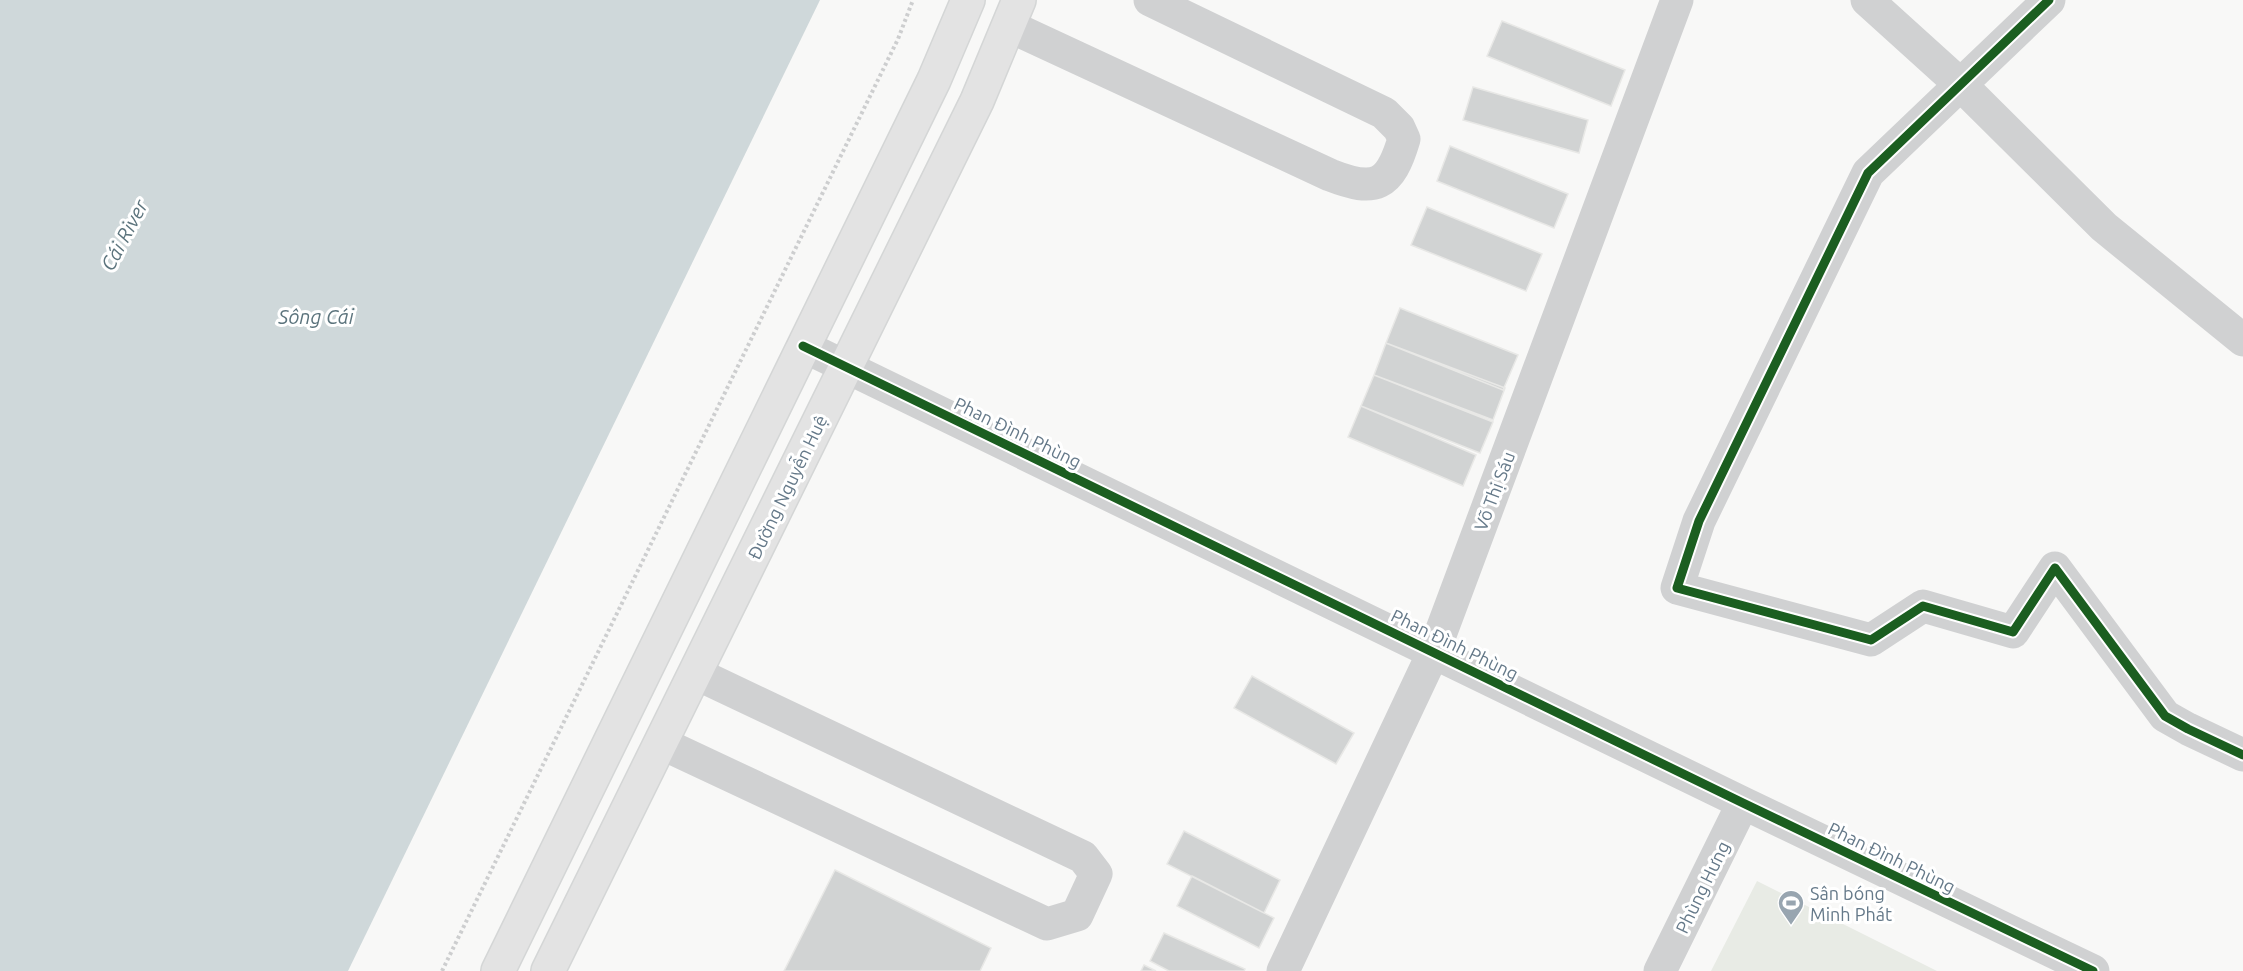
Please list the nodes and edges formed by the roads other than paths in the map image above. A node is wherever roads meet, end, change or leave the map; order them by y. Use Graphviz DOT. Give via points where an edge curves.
graph roads {
  1 [pos="968,0"];
  2 [pos="1150,0"];
  3 [pos="1677,0"];
  4 [pos="1867,0"];
  5 [pos="2049,0"];
  6 [pos="1014,13"];
  7 [pos="1961,85"];
  8 [pos="2243,340"];
  9 [pos="803,346"];
  10 [pos="846,367"];
  11 [pos="1434,651"];
  12 [pos="695,673"];
  13 [pos="661,743"];
  14 [pos="2243,755"];
  15 [pos="1743,804"];
  16 [pos="498,971"];
  17 [pos="548,971"];
  18 [pos="1283,971"];
  19 [pos="1660,971"];
  20 [pos="2093,971"];
  1 -- 9 [label="main road" via="934,80"];
  2 -- 6 [label="street" via="1384,113 1404,139 1397,162 1386,177 1372,185 1350,183"];
  3 -- 11 [label="street, Võ Thị Sáu"];
  4 -- 7 [label="street"];
  5 -- 7 [label="street"];
  6 -- 10 [label="main road, Đường Nguyễn Huệ" via="977,101"];
  7 -- 8 [label="street" via="2104,227"];
  7 -- 14 [label="street" via="1868,173 1699,521 1677,588 1871,639 1923,606 2013,632 2055,568 2165,716"];
  9 -- 10 [label="street, Phan Đình Phùng"];
  9 -- 16 [label="main road"];
  10 -- 11 [label="street, Phan Đình Phùng"];
  10 -- 12 [label="main road, Đường Nguyễn Huệ"];
  11 -- 15 [label="street, Phan Đình Phùng"];
  11 -- 18 [label="street, Võ Thị Sáu"];
  12 -- 13 [label="main road, Đường Nguyễn Huệ"];
  12 -- 13 [label="street" via="1083,857 1096,874 1077,915 1047,924"];
  13 -- 17 [label="main road, Đường Nguyễn Huệ"];
  15 -- 19 [label="street, Phùng Hưng"];
  15 -- 20 [label="street, Phan Đình Phùng"];
}
